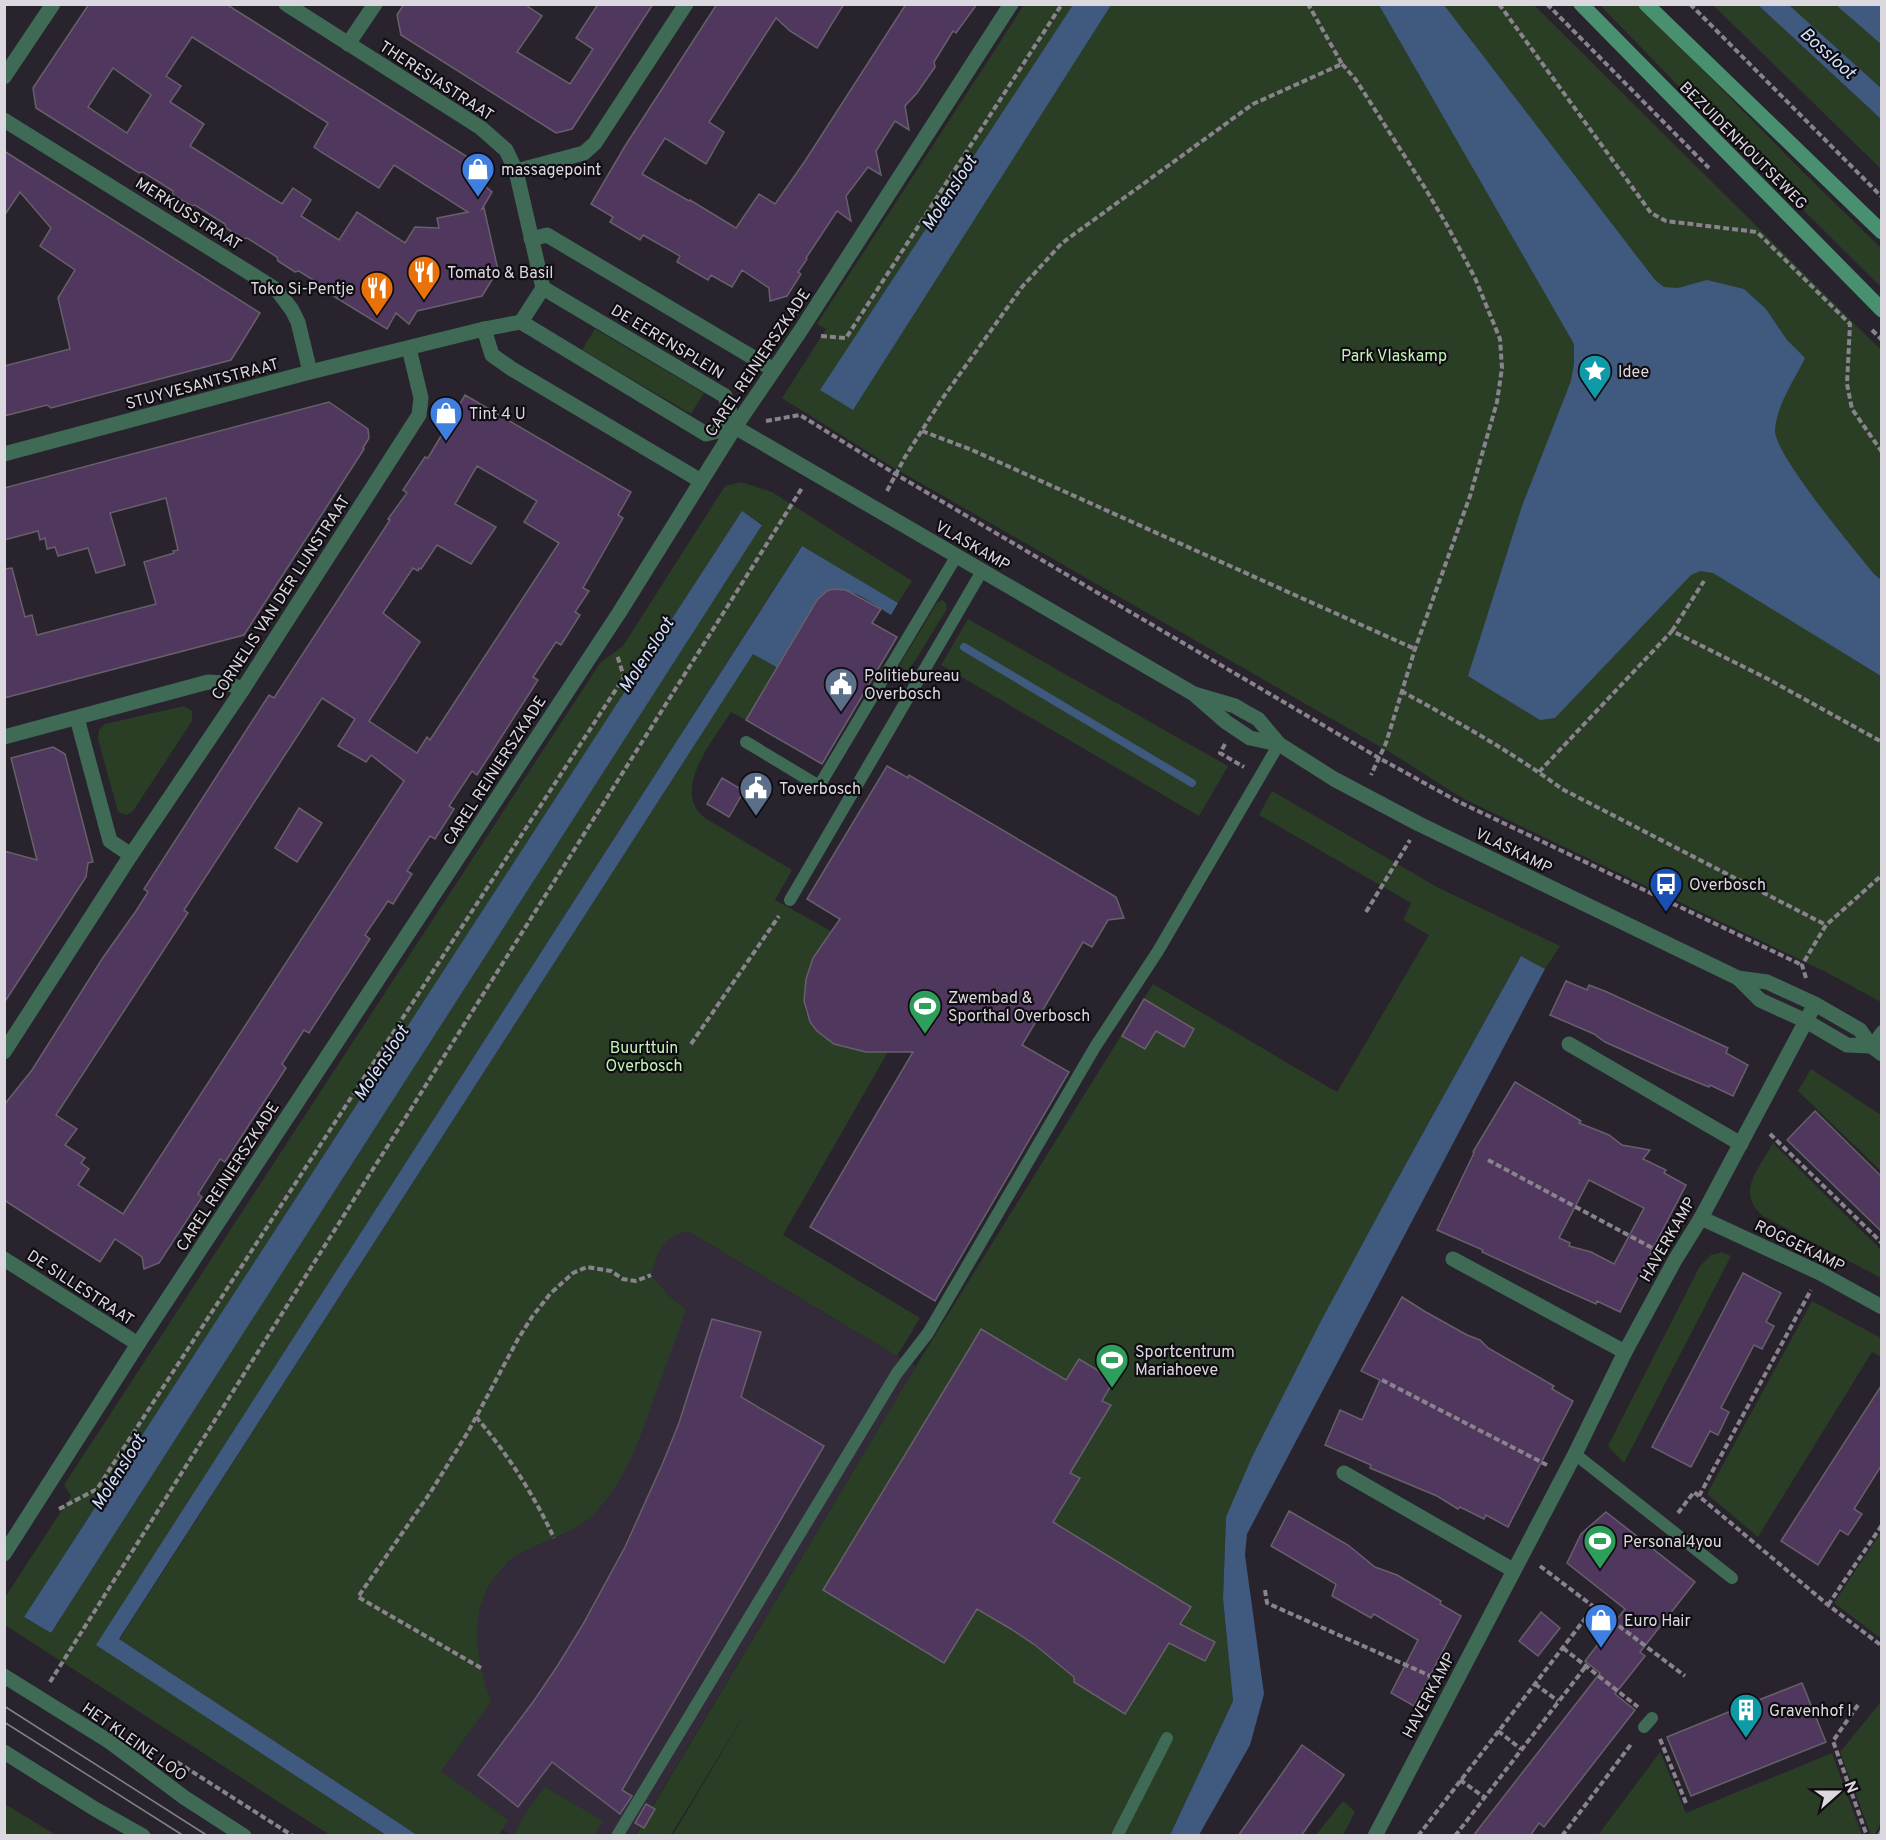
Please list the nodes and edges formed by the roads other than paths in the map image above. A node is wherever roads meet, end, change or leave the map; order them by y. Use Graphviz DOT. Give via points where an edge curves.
graph roads {
  1 [pos="53,4"];
  2 [pos="286,4"];
  3 [pos="375,4"];
  4 [pos="686,4"];
  5 [pos="1011,4"];
  6 [pos="1581,4"];
  7 [pos="1646,4"];
  8 [pos="348,44"];
  9 [pos="4,77"];
  10 [pos="4,120"];
  11 [pos="516,171"];
  12 [pos="1881,231"];
  13 [pos="531,239"];
  14 [pos="543,288"];
  15 [pos="1881,310"];
  16 [pos="521,322"];
  17 [pos="484,328"];
  18 [pos="409,348"];
  19 [pos="774,370"];
  20 [pos="310,372"];
  21 [pos="735,427"];
  22 [pos="4,454"];
  23 [pos="701,481"];
  24 [pos="956,557"];
  25 [pos="982,571"];
  26 [pos="243,688"];
  27 [pos="1194,694"];
  28 [pos="77,718"];
  29 [pos="4,737"];
  30 [pos="746,742"];
  31 [pos="1280,744"];
  32 [pos="131,855"];
  33 [pos="790,900"];
  34 [pos="1738,978"];
  35 [pos="1815,1004"];
  36 [pos="1806,1021"];
  37 [pos="1881,1031"];
  38 [pos="1569,1044"];
  39 [pos="1876,1050"];
  40 [pos="4,1052"];
  41 [pos="1741,1144"];
  42 [pos="1701,1218"];
  43 [pos="4,1259"];
  44 [pos="1454,1259"];
  45 [pos="1881,1307"];
  46 [pos="138,1344"];
  47 [pos="1625,1353"];
  48 [pos="1575,1454"];
  49 [pos="1344,1473"];
  50 [pos="4,1554"];
  51 [pos="1513,1570"];
  52 [pos="1732,1578"];
  53 [pos="4,1676"];
  54 [pos="1167,1738"];
  55 [pos="4,1752"];
  56 [pos="143,1836"];
  57 [pos="244,1836"];
  58 [pos="617,1836"];
  59 [pos="1117,1836"];
  60 [pos="1375,1836"];
  1 -- 9 [label="street"];
  2 -- 8 [label="street, THERESIASTRAAT"];
  3 -- 8 [label="street"];
  4 -- 11 [label="street" via="595,143 584,153"];
  5 -- 19 [label="street, CAREL REINIERSZKADE"];
  6 -- 15 [label="main road, BEZUIDENHOUTSEWEG"];
  7 -- 12 [label="main road, BEZUIDENHOUTSEWEG"];
  8 -- 11 [label="street, THERESIASTRAAT" via="481,128 506,150"];
  10 -- 20 [label="street, MERKUSSTRAAT" via="278,290 298,322"];
  11 -- 13 [label="street, THERESIASTRAAT"];
  13 -- 14 [label="street, THERESIASTRAAT"];
  13 -- 19 [label="street, DE EERENSPLEIN" via="547,235"];
  14 -- 16 [label="street"];
  14 -- 21 [label="street, DE EERENSPLEIN" via="725,396"];
  16 -- 17 [label="street"];
  16 -- 21 [label="street" via="706,434"];
  17 -- 18 [label="street"];
  17 -- 23 [label="street" via="492,355"];
  18 -- 20 [label="street, STUYVESANTSTRAAT"];
  18 -- 26 [label="street, CORNELIS VAN DER LIJNSTRAAT" via="421,399 419,415"];
  19 -- 21 [label="street, CAREL REINIERSZKADE"];
  20 -- 22 [label="street, STUYVESANTSTRAAT"];
  21 -- 23 [label="street, CAREL REINIERSZKADE"];
  21 -- 24 [label="street, VLASKAMP"];
  23 -- 46 [label="street, CAREL REINIERSZKADE" via="619,613"];
  24 -- 25 [label="street, VLASKAMP"];
  24 -- 30 [label="lane" via="819,786"];
  25 -- 27 [label="street, VLASKAMP"];
  25 -- 33 [label="lane"];
  26 -- 28 [label="street" via="208,682"];
  26 -- 32 [label="street, CORNELIS VAN DER LIJNSTRAAT"];
  27 -- 31 [label="street, VLASKAMP" via="1250,738"];
  27 -- 31 [label="street, VLASKAMP" via="1235,706 1258,719"];
  28 -- 29 [label="street"];
  28 -- 32 [label="street" via="110,841"];
  31 -- 34 [label="street, VLASKAMP" via="1419,824"];
  31 -- 58 [label="lane" via="1158,951 1095,1047 928,1334 897,1373"];
  32 -- 40 [label="street, CORNELIS VAN DER LIJNSTRAAT"];
  34 -- 35 [label="street, VLASKAMP" via="1767,982"];
  34 -- 36 [label="street, VLASKAMP" via="1760,1000"];
  35 -- 36 [label="street, HAVERKAMP"];
  35 -- 39 [label="street, VLASKAMP" via="1860,1030"];
  36 -- 39 [label="street, VLASKAMP" via="1847,1045"];
  36 -- 41 [label="street, HAVERKAMP"];
  37 -- 39 [label="lane"];
  38 -- 41 [label="street"];
  41 -- 42 [label="street, HAVERKAMP"];
  42 -- 45 [label="street, ROGGEKAMP" via="1820,1273"];
  42 -- 47 [label="street, HAVERKAMP"];
  43 -- 46 [label="street, DE SILLESTRAAT"];
  44 -- 47 [label="street"];
  46 -- 50 [label="street, CAREL REINIERSZKADE"];
  47 -- 48 [label="street, HAVERKAMP"];
  48 -- 51 [label="street, HAVERKAMP"];
  48 -- 52 [label="lane"];
  49 -- 51 [label="street"];
  51 -- 60 [label="street, HAVERKAMP"];
  53 -- 57 [label="street, HET KLEINE LOO" via="110,1742"];
  54 -- 59 [label="lane"];
  55 -- 56 [label="street"];
}
